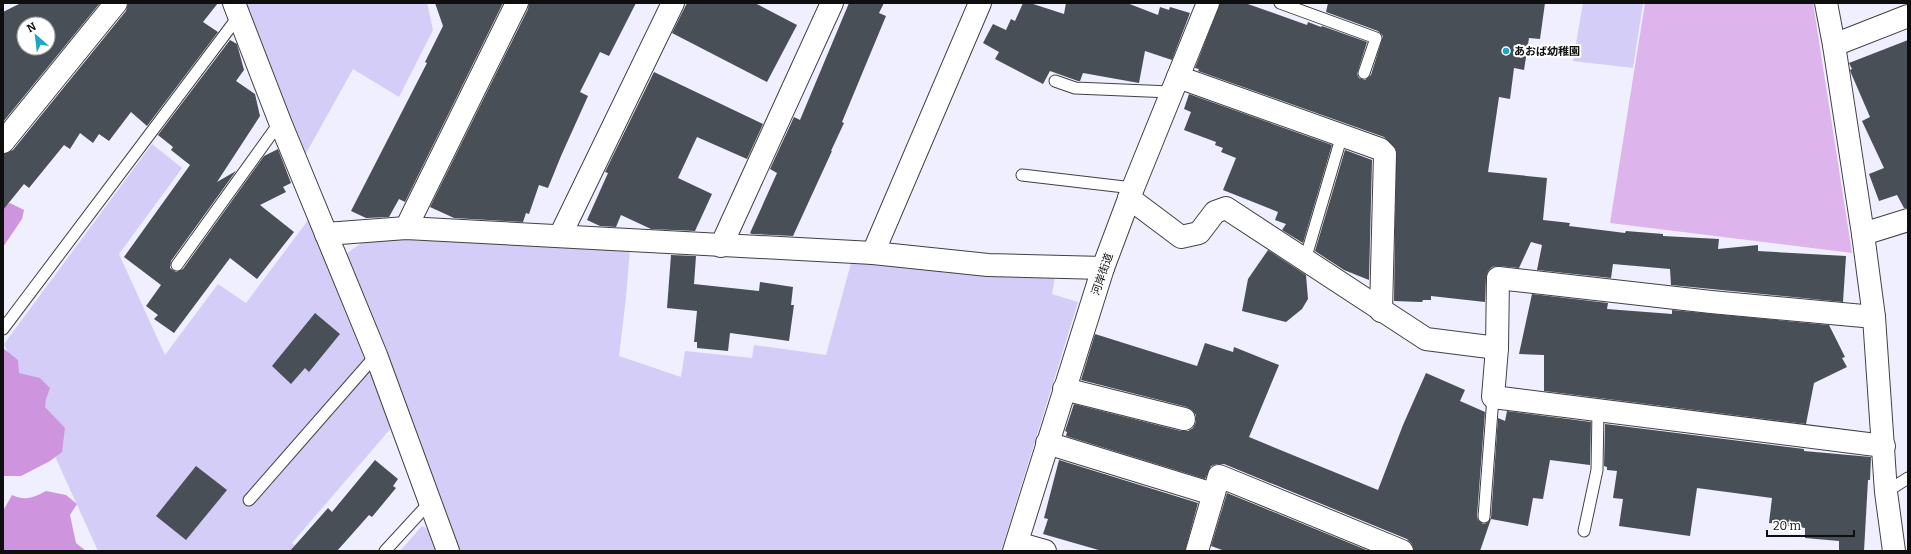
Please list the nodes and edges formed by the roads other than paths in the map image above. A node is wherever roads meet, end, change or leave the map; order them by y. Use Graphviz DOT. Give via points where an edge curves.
graph roads {
  1 [pos="116,3"];
  2 [pos="517,3"];
  3 [pos="673,3"];
  4 [pos="832,3"];
  5 [pos="980,3"];
  6 [pos="1208,3"];
  7 [pos="1280,3"];
  8 [pos="1826,3"];
  9 [pos="236,10"];
  10 [pos="1908,16"];
  11 [pos="1834,46"];
  12 [pos="1364,73"];
  13 [pos="1054,82"];
  14 [pos="1174,84"];
  15 [pos="280,122"];
  16 [pos="1342,135"];
  17 [pos="3,142"];
  18 [pos="1022,174"];
  19 [pos="1131,193"];
  20 [pos="1908,220"];
  21 [pos="406,228"];
  22 [pos="326,234"];
  23 [pos="1863,234"];
  24 [pos="560,236"];
  25 [pos="721,246"];
  26 [pos="873,252"];
  27 [pos="1305,260"];
  28 [pos="177,265"];
  29 [pos="1103,268"];
  30 [pos="1381,311"];
  31 [pos="1874,317"];
  32 [pos="3,329"];
  33 [pos="1497,348"];
  34 [pos="376,355"];
  35 [pos="1064,389"];
  36 [pos="1493,397"];
  37 [pos="1598,410"];
  38 [pos="1184,419"];
  39 [pos="1047,443"];
  40 [pos="1884,446"];
  41 [pos="1908,478"];
  42 [pos="1886,492"];
  43 [pos="1213,494"];
  44 [pos="249,500"];
  45 [pos="430,502"];
  46 [pos="1484,517"];
  47 [pos="1584,531"];
  48 [pos="1016,547"];
  49 [pos="385,551"];
  50 [pos="448,551"];
  51 [pos="1045,551"];
  52 [pos="1197,551"];
  53 [pos="1402,551"];
  54 [pos="1894,551"];
  1 -- 17 [label="street"];
  2 -- 21 [label="street"];
  3 -- 24 [label="street"];
  4 -- 25 [label="street"];
  5 -- 26 [label="street"];
  6 -- 14 [label="street, 河岸街道"];
  7 -- 12 [label="lane" via="1376,38"];
  8 -- 11 [label="street"];
  9 -- 15 [label="street"];
  9 -- 32 [label="lane"];
  10 -- 11 [label="street"];
  11 -- 23 [label="street"];
  13 -- 14 [label="lane" via="1075,88"];
  14 -- 16 [label="street"];
  14 -- 19 [label="street, 河岸街道"];
  15 -- 22 [label="street"];
  15 -- 28 [label="lane"];
  16 -- 27 [label="lane"];
  16 -- 30 [label="street" via="1380,149 1385,154"];
  18 -- 19 [label="lane"];
  19 -- 27 [label="street" via="1181,237 1199,232 1215,212 1226,208"];
  19 -- 29 [label="street, 河岸街道"];
  20 -- 23 [label="street"];
  21 -- 22 [label="street"];
  21 -- 24 [label="street"];
  22 -- 34 [label="street"];
  23 -- 31 [label="street"];
  24 -- 25 [label="street"];
  25 -- 26 [label="street"];
  26 -- 29 [label="street" via="988,265"];
  27 -- 30 [label="street"];
  29 -- 35 [label="street, 河岸街道"];
  30 -- 33 [label="street" via="1426,339"];
  31 -- 33 [label="street" via="1498,278"];
  31 -- 40 [label="street"];
  33 -- 36 [label="street"];
  34 -- 44 [label="lane"];
  34 -- 45 [label="street"];
  35 -- 38 [label="street"];
  35 -- 39 [label="street, 河岸街道"];
  36 -- 37 [label="street"];
  36 -- 46 [label="lane"];
  37 -- 40 [label="street"];
  37 -- 47 [label="lane" via="1597,470"];
  39 -- 43 [label="street"];
  39 -- 48 [label="street, 河岸街道"];
  40 -- 42 [label="street"];
  41 -- 42 [label="lane"];
  42 -- 54 [label="street"];
  43 -- 52 [label="street"];
  43 -- 53 [label="street" via="1219,476"];
  45 -- 49 [label="lane"];
  45 -- 50 [label="street"];
  48 -- 51 [label="street"];
}
